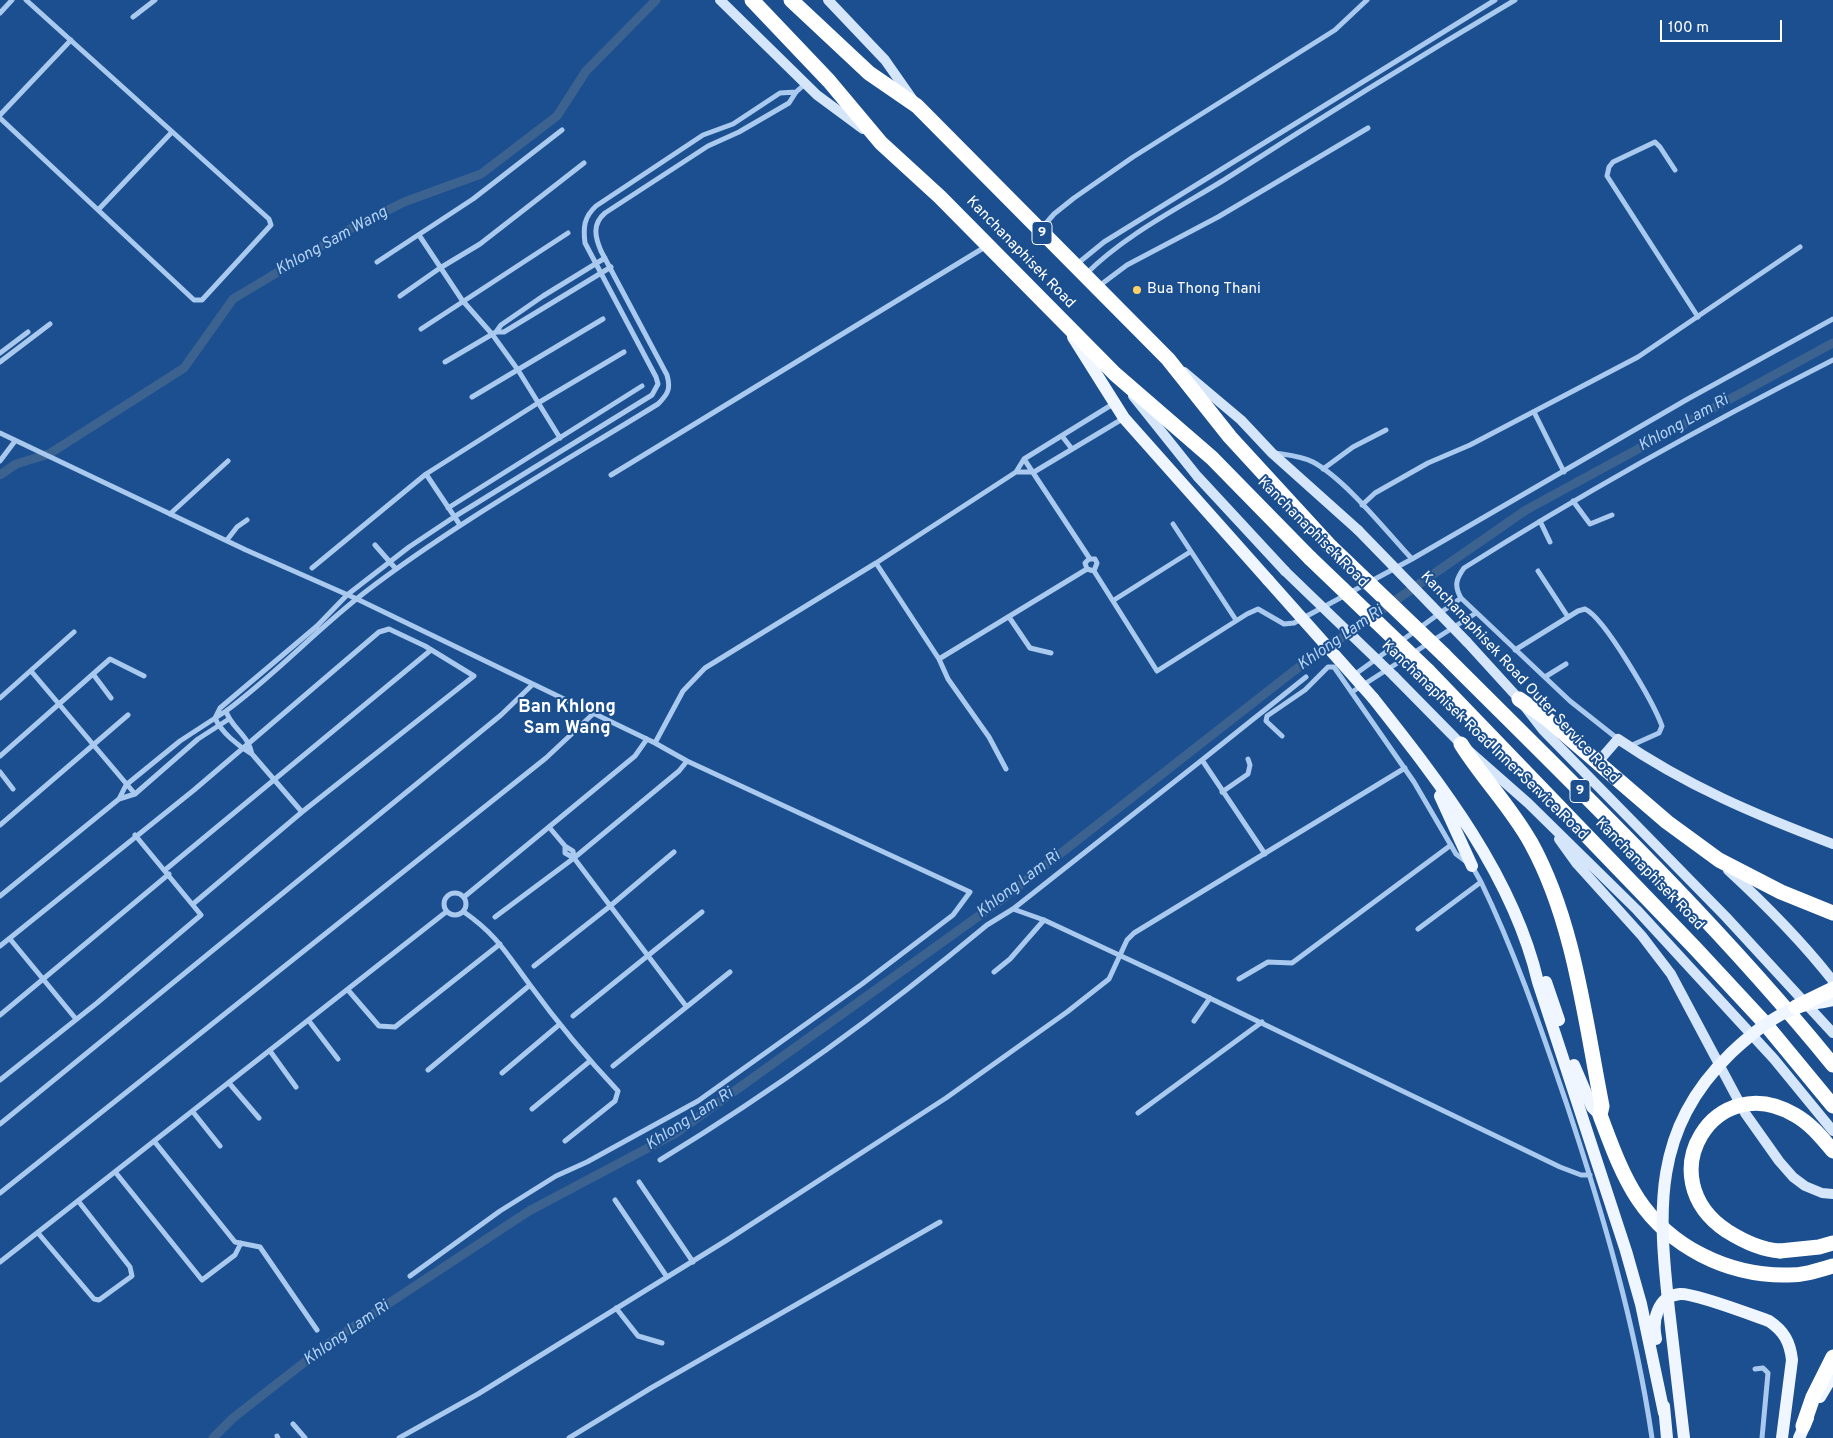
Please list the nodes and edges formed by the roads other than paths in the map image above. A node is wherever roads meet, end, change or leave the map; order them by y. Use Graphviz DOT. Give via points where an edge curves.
graph roads {
  1 [pos="12,0"];
  2 [pos="26,0"];
  3 [pos="155,0"];
  4 [pos="720,0"];
  5 [pos="752,0"];
  6 [pos="791,0"];
  7 [pos="828,0"];
  8 [pos="1367,0"];
  9 [pos="1495,0"];
  10 [pos="1515,0"];
  11 [pos="0,13"];
  12 [pos="133,17"];
  13 [pos="71,40"];
  14 [pos="806,84"];
  15 [pos="796,92"];
  16 [pos="917,106"];
  17 [pos="759,107"];
  18 [pos="0,117"];
  19 [pos="766,117"];
  20 [pos="1368,128"];
  21 [pos="562,130"];
  22 [pos="172,132"];
  23 [pos="882,142"];
  24 [pos="690,144"];
  25 [pos="697,154"];
  26 [pos="584,163"];
  27 [pos="1675,170"];
  28 [pos="98,210"];
  29 [pos="1039,231"];
  30 [pos="568,233"];
  31 [pos="419,235"];
  32 [pos="988,245"];
  33 [pos="1800,247"];
  34 [pos="605,258"];
  35 [pos="377,262"];
  36 [pos="595,264"];
  37 [pos="611,267"];
  38 [pos="440,268"];
  39 [pos="1080,271"];
  40 [pos="600,273"];
  41 [pos="1096,288"];
  42 [pos="400,296"];
  43 [pos="462,300"];
  44 [pos="1698,317"];
  45 [pos="603,319"];
  46 [pos="1833,319"];
  47 [pos="50,324"];
  48 [pos="1068,327"];
  49 [pos="421,328"];
  50 [pos="28,332"];
  51 [pos="494,333"];
  52 [pos="624,352"];
  53 [pos="0,354"];
  54 [pos="1168,359"];
  55 [pos="1833,360"];
  56 [pos="0,362"];
  57 [pos="445,362"];
  58 [pos="518,370"];
  59 [pos="1115,374"];
  60 [pos="642,386"];
  61 [pos="472,397"];
  62 [pos="538,403"];
  63 [pos="1114,404"];
  64 [pos="1534,412"];
  65 [pos="1124,418"];
  66 [pos="1386,430"];
  67 [pos="0,433"];
  68 [pos="1062,436"];
  69 [pos="560,438"];
  70 [pos="15,440"];
  71 [pos="568,447"];
  72 [pos="1072,449"];
  73 [pos="1272,453"];
  74 [pos="573,456"];
  75 [pos="1024,459"];
  76 [pos="0,461"];
  77 [pos="228,461"];
  78 [pos="1323,469"];
  79 [pos="1016,472"];
  80 [pos="1034,472"];
  81 [pos="1564,472"];
  82 [pos="426,474"];
  83 [pos="611,475"];
  84 [pos="1573,501"];
  85 [pos="1362,505"];
  86 [pos="448,508"];
  87 [pos="170,514"];
  88 [pos="1612,516"];
  89 [pos="454,517"];
  90 [pos="247,520"];
  91 [pos="1540,521"];
  92 [pos="1173,524"];
  93 [pos="460,525"];
  94 [pos="226,540"];
  95 [pos="1550,542"];
  96 [pos="374,545"];
  97 [pos="1190,552"];
  98 [pos="1090,558"];
  99 [pos="1412,559"];
  100 [pos="390,561"];
  101 [pos="876,563"];
  102 [pos="312,568"];
  103 [pos="396,569"];
  104 [pos="1087,569"];
  105 [pos="1094,571"];
  106 [pos="1538,571"];
  107 [pos="347,595"];
  108 [pos="1461,598"];
  109 [pos="357,599"];
  110 [pos="1114,600"];
  111 [pos="1476,613"];
  112 [pos="1009,617"];
  113 [pos="1568,617"];
  114 [pos="1236,620"];
  115 [pos="74,632"];
  116 [pos="431,650"];
  117 [pos="1515,650"];
  118 [pos="1051,652"];
  119 [pos="939,659"];
  120 [pos="1566,664"];
  121 [pos="31,671"];
  122 [pos="92,674"];
  123 [pos="144,676"];
  124 [pos="1306,677"];
  125 [pos="1545,677"];
  126 [pos="1345,682"];
  127 [pos="532,685"];
  128 [pos="1352,692"];
  129 [pos="0,698"];
  130 [pos="111,698"];
  131 [pos="1519,699"];
  132 [pos="59,703"];
  133 [pos="226,711"];
  134 [pos="594,713"];
  135 [pos="128,715"];
  136 [pos="215,718"];
  137 [pos="230,719"];
  138 [pos="219,725"];
  139 [pos="192,733"];
  140 [pos="1282,736"];
  141 [pos="198,739"];
  142 [pos="647,739"];
  143 [pos="1618,739"];
  144 [pos="249,742"];
  145 [pos="94,743"];
  146 [pos="655,743"];
  147 [pos="1461,744"];
  148 [pos="1629,746"];
  149 [pos="242,748"];
  150 [pos="252,754"];
  151 [pos="0,756"];
  152 [pos="1248,758"];
  153 [pos="1202,760"];
  154 [pos="687,761"];
  155 [pos="1598,762"];
  156 [pos="1425,763"];
  157 [pos="1405,768"];
  158 [pos="1006,769"];
  159 [pos="0,772"];
  160 [pos="274,779"];
  161 [pos="126,785"];
  162 [pos="13,789"];
  163 [pos="1222,792"];
  164 [pos="135,794"];
  165 [pos="118,799"];
  166 [pos="302,812"];
  167 [pos="0,825"];
  168 [pos="1550,826"];
  169 [pos="549,828"];
  170 [pos="136,835"];
  171 [pos="1833,844"];
  172 [pos="1451,845"];
  173 [pos="674,852"];
  174 [pos="1265,854"];
  175 [pos="574,858"];
  176 [pos="1719,860"];
  177 [pos="1472,866"];
  178 [pos="167,872"];
  179 [pos="1481,882"];
  180 [pos="0,896"];
  181 [pos="464,897"];
  182 [pos="193,904"];
  183 [pos="609,907"];
  184 [pos="1013,909"];
  185 [pos="446,912"];
  186 [pos="464,912"];
  187 [pos="702,912"];
  188 [pos="1833,913"];
  189 [pos="495,917"];
  190 [pos="1044,920"];
  191 [pos="1418,929"];
  192 [pos="10,939"];
  193 [pos="500,944"];
  194 [pos="0,946"];
  195 [pos="647,955"];
  196 [pos="1119,958"];
  197 [pos="1532,958"];
  198 [pos="534,966"];
  199 [pos="730,972"];
  200 [pos="994,972"];
  201 [pos="43,979"];
  202 [pos="1238,979"];
  203 [pos="1833,981"];
  204 [pos="530,985"];
  205 [pos="1833,989"];
  206 [pos="348,990"];
  207 [pos="1208,1000"];
  208 [pos="1833,1000"];
  209 [pos="686,1006"];
  210 [pos="1796,1008"];
  211 [pos="0,1015"];
  212 [pos="572,1016"];
  213 [pos="76,1020"];
  214 [pos="309,1021"];
  215 [pos="1194,1021"];
  216 [pos="1262,1022"];
  217 [pos="560,1024"];
  218 [pos="1833,1033"];
  219 [pos="270,1051"];
  220 [pos="338,1059"];
  221 [pos="590,1061"];
  222 [pos="1833,1065"];
  223 [pos="613,1066"];
  224 [pos="428,1070"];
  225 [pos="502,1073"];
  226 [pos="0,1080"];
  227 [pos="230,1083"];
  228 [pos="296,1087"];
  229 [pos="1833,1106"];
  230 [pos="532,1109"];
  231 [pos="193,1112"];
  232 [pos="1138,1113"];
  233 [pos="1600,1115"];
  234 [pos="259,1118"];
  235 [pos="0,1124"];
  236 [pos="1833,1131"];
  237 [pos="154,1141"];
  238 [pos="565,1142"];
  239 [pos="220,1146"];
  240 [pos="1833,1152"];
  241 [pos="660,1160"];
  242 [pos="116,1173"];
  243 [pos="1590,1175"];
  244 [pos="639,1182"];
  245 [pos="0,1193"];
  246 [pos="1833,1194"];
  247 [pos="614,1200"];
  248 [pos="79,1202"];
  249 [pos="940,1222"];
  250 [pos="38,1233"];
  251 [pos="241,1243"];
  252 [pos="1833,1243"];
  253 [pos="0,1262"];
  254 [pos="693,1262"];
  255 [pos="1833,1266"];
  256 [pos="410,1276"];
  257 [pos="667,1277"];
  258 [pos="616,1308"];
  259 [pos="317,1330"];
  260 [pos="662,1343"];
  261 [pos="1833,1356"];
  262 [pos="1756,1369"];
  263 [pos="1833,1375"];
  264 [pos="1664,1413"];
  265 [pos="293,1424"];
  266 [pos="1801,1432"];
  267 [pos="305,1438"];
  268 [pos="399,1438"];
  269 [pos="569,1438"];
  270 [pos="1652,1438"];
  271 [pos="1667,1438"];
  272 [pos="1684,1438"];
  273 [pos="1762,1438"];
  274 [pos="1782,1438"];
  1 -- 11 [label="street"];
  2 -- 13 [label="street"];
  3 -- 12 [label="street"];
  4 -- 14 [label="main road"];
  5 -- 23 [label="highway, Kanchanaphisek Road / 9"];
  6 -- 16 [label="highway, Kanchanaphisek Road / 9" via="869,73"];
  7 -- 16 [label="main road" via="885,60"];
  8 -- 29 [label="street" via="1326,36 1178,127 1074,198"];
  9 -- 39 [label="street" via="1104,242"];
  10 -- 39 [label="street"];
  13 -- 18 [label="street"];
  13 -- 22 [label="street"];
  14 -- 15 [label="street"];
  14 -- 23 [label="main road"];
  15 -- 17 [label="street" via="780,92"];
  15 -- 19 [label="street" via="789,103"];
  16 -- 29 [label="highway, Kanchanaphisek Road / 9"];
  17 -- 19 [label="street"];
  17 -- 24 [label="street" via="733,124"];
  18 -- 28 [label="street"];
  19 -- 25 [label="street"];
  20 -- 41 [label="street" via="1218,217 1127,266"];
  21 -- 31 [label="street" via="473,199"];
  22 -- 28 [label="street"];
  22 -- 28 [label="street" via="271,224 202,300 194,300"];
  23 -- 32 [label="highway, Kanchanaphisek Road / 9"];
  24 -- 25 [label="street"];
  24 -- 36 [label="street" via="588,213 584,221 585,243"];
  25 -- 34 [label="street" via="599,218 596,241"];
  26 -- 38 [label="street" via="480,244"];
  27 -- 44 [label="street" via="1654,142 1613,162 1607,176"];
  29 -- 39 [label="highway, Kanchanaphisek Road / 9"];
  30 -- 43 [label="street"];
  31 -- 35 [label="street"];
  31 -- 38 [label="street"];
  32 -- 48 [label="highway, Kanchanaphisek Road / 9"];
  32 -- 83 [label="street"];
  33 -- 44 [label="street"];
  34 -- 36 [label="street"];
  34 -- 37 [label="street"];
  36 -- 40 [label="street"];
  36 -- 51 [label="street" via="543,296"];
  37 -- 40 [label="street"];
  37 -- 74 [label="street" via="670,385 668,394 658,404"];
  38 -- 42 [label="street"];
  38 -- 43 [label="street"];
  39 -- 41 [label="highway, Kanchanaphisek Road / 9"];
  40 -- 51 [label="street" via="504,332"];
  40 -- 71 [label="street" via="658,384 652,395"];
  41 -- 54 [label="highway, Kanchanaphisek Road / 9"];
  43 -- 49 [label="street"];
  43 -- 51 [label="street"];
  44 -- 64 [label="street" via="1638,357"];
  45 -- 58 [label="street"];
  46 -- 81 [label="street"];
  47 -- 56 [label="street"];
  48 -- 59 [label="highway, Kanchanaphisek Road / 9"];
  48 -- 63 [label="main road"];
  50 -- 53 [label="street"];
  51 -- 57 [label="street"];
  51 -- 58 [label="street"];
  52 -- 62 [label="street"];
  54 -- 73 [label="main road, Kanchanaphisek Road Outer Service Road" via="1241,420"];
  54 -- 222 [label="highway, Kanchanaphisek Road / 9, bridge" via="1230,437 1332,547 1444,655 1714,929"];
  55 -- 84 [label="street"];
  58 -- 61 [label="street"];
  58 -- 62 [label="street"];
  59 -- 147 [label="main road, Kanchanaphisek Road Inner Service Road, bridge" via="1197,476 1285,571"];
  59 -- 229 [label="highway, Kanchanaphisek Road / 9, bridge" via="1212,458 1428,672 1695,948 1762,1020"];
  60 -- 69 [label="street"];
  62 -- 69 [label="street"];
  62 -- 82 [label="street"];
  63 -- 65 [label="main road"];
  63 -- 68 [label="street"];
  64 -- 81 [label="street"];
  64 -- 85 [label="street" via="1428,463 1384,488"];
  65 -- 72 [label="street"];
  65 -- 156 [label="main road, bridge" via="1373,698"];
  66 -- 78 [label="street" via="1352,447"];
  67 -- 70 [label="street"];
  68 -- 72 [label="street"];
  68 -- 75 [label="street"];
  69 -- 86 [label="street"];
  70 -- 76 [label="street"];
  70 -- 87 [label="street"];
  71 -- 74 [label="street"];
  71 -- 89 [label="street"];
  72 -- 80 [label="street"];
  73 -- 78 [label="street" via="1302,458"];
  73 -- 131 [label="main road, Kanchanaphisek Road Outer Service Road, bridge" via="1358,530"];
  74 -- 93 [label="street"];
  75 -- 79 [label="street"];
  75 -- 80 [label="street"];
  77 -- 87 [label="street"];
  78 -- 85 [label="street"];
  79 -- 80 [label="street"];
  79 -- 101 [label="street"];
  80 -- 98 [label="street"];
  81 -- 99 [label="street"];
  82 -- 86 [label="street"];
  82 -- 102 [label="street"];
  84 -- 88 [label="street" via="1590,524"];
  84 -- 91 [label="street"];
  85 -- 99 [label="street"];
  86 -- 89 [label="street"];
  87 -- 94 [label="street"];
  89 -- 93 [label="street"];
  89 -- 100 [label="street"];
  90 -- 94 [label="street"];
  91 -- 95 [label="street"];
  91 -- 108 [label="street" via="1464,568 1456,580"];
  92 -- 97 [label="street"];
  93 -- 103 [label="street"];
  94 -- 107 [label="street"];
  96 -- 100 [label="street"];
  97 -- 110 [label="street"];
  97 -- 114 [label="street"];
  98 -- 104 [label="street" via="1085,563"];
  98 -- 105 [label="street" via="1098,563"];
  99 -- 114 [label="street" via="1294,623 1284,624 1258,609"];
  100 -- 103 [label="street"];
  100 -- 107 [label="street"];
  101 -- 119 [label="street"];
  101 -- 146 [label="street" via="705,668 683,691"];
  103 -- 109 [label="street"];
  104 -- 105 [label="street"];
  104 -- 112 [label="street"];
  105 -- 110 [label="street"];
  106 -- 113 [label="street"];
  107 -- 109 [label="street"];
  107 -- 136 [label="street" via="317,626 220,708"];
  108 -- 111 [label="street"];
  108 -- 126 [label="street"];
  109 -- 127 [label="street"];
  109 -- 133 [label="street"];
  110 -- 114 [label="street" via="1157,671"];
  111 -- 117 [label="street"];
  111 -- 128 [label="street"];
  112 -- 118 [label="street" via="1026,645 1034,650"];
  112 -- 119 [label="street"];
  113 -- 117 [label="street"];
  113 -- 148 [label="street" via="1585,609 1602,625 1619,647 1660,722 1659,733"];
  115 -- 121 [label="street"];
  116 -- 144 [label="street" via="386,628"];
  116 -- 160 [label="street"];
  116 -- 166 [label="street" via="474,676"];
  117 -- 125 [label="street"];
  119 -- 158 [label="street" via="948,678 989,736"];
  120 -- 125 [label="street"];
  121 -- 129 [label="street"];
  121 -- 132 [label="street"];
  122 -- 123 [label="street" via="110,659"];
  122 -- 130 [label="street"];
  122 -- 132 [label="street"];
  124 -- 153 [label="street"];
  125 -- 143 [label="street"];
  126 -- 128 [label="street"];
  126 -- 140 [label="street" via="1330,666 1305,690 1267,716 1266,720"];
  127 -- 134 [label="street"];
  127 -- 235 [label="street" via="519,700"];
  128 -- 157 [label="street"];
  131 -- 155 [label="highway"];
  131 -- 218 [label="main road, Kanchanaphisek Road Outer Service Road" via="1543,730 1726,917"];
  132 -- 145 [label="street"];
  132 -- 151 [label="street"];
  133 -- 136 [label="street"];
  133 -- 137 [label="street"];
  134 -- 142 [label="street"];
  134 -- 245 [label="street" via="546,758"];
  135 -- 145 [label="street"];
  136 -- 138 [label="street"];
  136 -- 139 [label="street"];
  137 -- 138 [label="street"];
  137 -- 144 [label="street"];
  138 -- 141 [label="street"];
  138 -- 149 [label="street"];
  139 -- 141 [label="street"];
  139 -- 161 [label="street"];
  141 -- 164 [label="street"];
  142 -- 146 [label="street"];
  142 -- 169 [label="street" via="635,756"];
  143 -- 148 [label="main road"];
  143 -- 155 [label="main road"];
  144 -- 149 [label="street"];
  144 -- 150 [label="street"];
  145 -- 161 [label="street"];
  145 -- 167 [label="street"];
  146 -- 154 [label="street"];
  147 -- 168 [label="main road, Kanchanaphisek Road Inner Service Road"];
  147 -- 233 [label="highway" via="1479,773 1516,818 1546,874 1577,981 1602,1106"];
  148 -- 171 [label="main road" via="1689,784 1730,804"];
  149 -- 150 [label="street"];
  149 -- 170 [label="street"];
  150 -- 160 [label="street"];
  152 -- 163 [label="street" via="1248,774"];
  153 -- 163 [label="street"];
  153 -- 184 [label="street"];
  154 -- 175 [label="street"];
  154 -- 256 [label="street" via="970,892 953,915 698,1102 556,1176 500,1211"];
  155 -- 176 [label="highway" via="1667,822"];
  156 -- 177 [label="main road"];
  156 -- 197 [label="main road" via="1477,841 1509,901"];
  157 -- 172 [label="street"];
  157 -- 174 [label="street"];
  159 -- 162 [label="street"];
  160 -- 166 [label="street"];
  160 -- 178 [label="street"];
  161 -- 164 [label="street"];
  161 -- 165 [label="street"];
  163 -- 174 [label="street"];
  164 -- 165 [label="street"];
  165 -- 180 [label="street"];
  166 -- 182 [label="street"];
  168 -- 236 [label="main road, Kanchanaphisek Road Inner Service Road" via="1637,910 1774,1059"];
  168 -- 246 [label="main road" via="1577,864 1642,936 1671,974 1745,1113 1779,1161 1805,1186"];
  169 -- 175 [label="street" via="573,852"];
  169 -- 181 [label="street"];
  170 -- 178 [label="street"];
  170 -- 192 [label="street"];
  172 -- 177 [label="street" via="1456,854"];
  172 -- 202 [label="street" via="1292,963 1268,962"];
  173 -- 183 [label="street"];
  174 -- 196 [label="street" via="1134,933"];
  175 -- 183 [label="street"];
  175 -- 189 [label="street"];
  176 -- 188 [label="highway" via="1780,892"];
  176 -- 203 [label="main road" via="1776,915"];
  177 -- 179 [label="street"];
  178 -- 182 [label="street"];
  178 -- 201 [label="street"];
  179 -- 191 [label="street"];
  179 -- 243 [label="street" via="1526,985"];
  181 -- 185 [label="street" via="450,894 444,902"];
  181 -- 186 [label="street" via="467,904"];
  182 -- 213 [label="street" via="200,912 198,919"];
  183 -- 195 [label="street"];
  183 -- 198 [label="street"];
  184 -- 190 [label="street"];
  184 -- 241 [label="street" via="842,1039 723,1122"];
  185 -- 186 [label="street" via="455,916"];
  185 -- 206 [label="street"];
  186 -- 193 [label="street" via="490,931"];
  187 -- 195 [label="street"];
  190 -- 196 [label="street"];
  190 -- 200 [label="street" via="1010,959"];
  192 -- 194 [label="street"];
  192 -- 201 [label="street"];
  193 -- 204 [label="street"];
  193 -- 206 [label="street" via="395,1027 379,1026"];
  195 -- 209 [label="street"];
  195 -- 212 [label="street"];
  196 -- 207 [label="street"];
  196 -- 254 [label="street" via="1104,982 1067,1012 946,1098"];
  197 -- 233 [label="main road" via="1553,1000 1569,1054 1592,1107"];
  197 -- 264 [label="main road" via="1626,1251 1641,1304"];
  199 -- 209 [label="street"];
  201 -- 211 [label="street"];
  201 -- 213 [label="street"];
  204 -- 217 [label="street"];
  204 -- 224 [label="street"];
  205 -- 210 [label="highway, bridge"];
  206 -- 214 [label="street"];
  207 -- 215 [label="street"];
  207 -- 216 [label="street"];
  208 -- 210 [label="main road, bridge"];
  209 -- 223 [label="street"];
  210 -- 272 [label="main road, bridge" via="1756,1031 1725,1059 1688,1110 1671,1150 1662,1196 1662,1229"];
  213 -- 226 [label="street"];
  214 -- 219 [label="street"];
  214 -- 220 [label="street"];
  216 -- 232 [label="street"];
  216 -- 243 [label="street" via="1560,1167"];
  217 -- 221 [label="street"];
  217 -- 225 [label="street"];
  219 -- 227 [label="street"];
  219 -- 228 [label="street"];
  221 -- 230 [label="street"];
  221 -- 238 [label="street" via="618,1091 618,1096"];
  227 -- 231 [label="street"];
  227 -- 234 [label="street"];
  231 -- 237 [label="street"];
  231 -- 239 [label="street"];
  233 -- 255 [label="highway" via="1625,1176 1639,1200 1675,1239 1700,1255 1764,1274 1786,1276"];
  237 -- 242 [label="street"];
  237 -- 251 [label="street" via="235,1242"];
  240 -- 252 [label="highway, bridge" via="1819,1134 1795,1114 1783,1108 1744,1104 1720,1115 1702,1132 1695,1144 1690,1173 1700,1205 1736,1237 1780,1251"];
  242 -- 248 [label="street"];
  242 -- 251 [label="street" via="202,1280 235,1255"];
  243 -- 270 [label="street" via="1628,1310"];
  244 -- 254 [label="street"];
  247 -- 257 [label="street"];
  248 -- 250 [label="street"];
  248 -- 250 [label="street" via="130,1267 132,1276 127,1280 99,1300 94,1299"];
  249 -- 269 [label="street"];
  250 -- 253 [label="street"];
  251 -- 259 [label="street" via="260,1247"];
  254 -- 257 [label="street"];
  257 -- 258 [label="street"];
  258 -- 260 [label="street" via="638,1336"];
  258 -- 268 [label="street" via="478,1394"];
  261 -- 266 [label="highway" via="1813,1397"];
  262 -- 273 [label="street" via="1763,1368 1768,1373"];
  263 -- 266 [label="main road"];
  264 -- 271 [label="main road"];
  264 -- 274 [label="main road" via="1663,1380 1654,1320 1668,1299 1684,1294 1769,1321 1786,1336 1792,1360"];
  265 -- 267 [label="street"];
}
